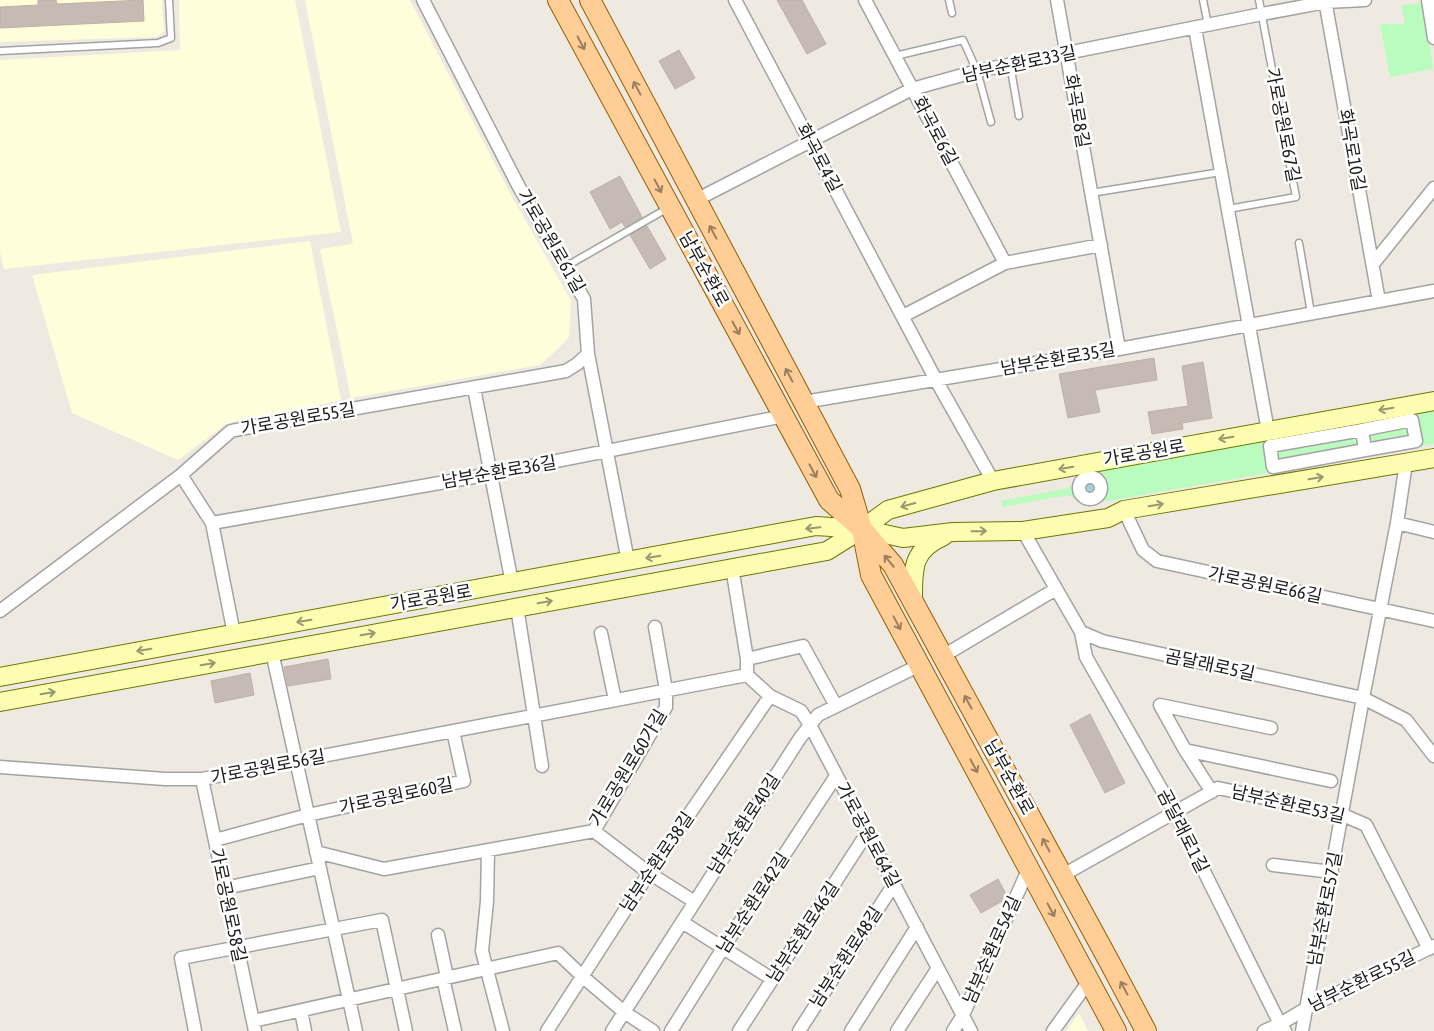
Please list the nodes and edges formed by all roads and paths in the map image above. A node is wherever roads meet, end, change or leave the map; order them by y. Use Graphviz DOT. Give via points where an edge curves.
graph roads {
  1 [pos="169,0"];
  2 [pos="423,0"];
  3 [pos="558,0"];
  4 [pos="590,0"];
  5 [pos="735,0"];
  6 [pos="864,0"];
  7 [pos="948,0"];
  8 [pos="1057,0"];
  9 [pos="1203,0"];
  10 [pos="1260,0"];
  11 [pos="1365,0"];
  12 [pos="1428,0"];
  13 [pos="1325,1"];
  14 [pos="952,13"];
  15 [pos="1262,14"];
  16 [pos="1201,26"];
  17 [pos="1434,38"];
  18 [pos="0,51"];
  19 [pos="1066,53"];
  20 [pos="895,56"];
  21 [pos="1010,64"];
  22 [pos="977,71"];
  23 [pos="912,89"];
  24 [pos="1019,116"];
  25 [pos="991,122"];
  26 [pos="810,142"];
  27 [pos="1221,172"];
  28 [pos="1434,188"];
  29 [pos="1092,193"];
  30 [pos="696,200"];
  31 [pos="1434,202"];
  32 [pos="1420,204"];
  33 [pos="670,207"];
  34 [pos="1228,209"];
  35 [pos="1299,244"];
  36 [pos="1101,245"];
  37 [pos="1005,263"];
  38 [pos="1373,264"];
  39 [pos="566,267"];
  40 [pos="1434,291"];
  41 [pos="1380,301"];
  42 [pos="1311,313"];
  43 [pos="903,316"];
  44 [pos="1249,324"];
  45 [pos="1119,349"];
  46 [pos="588,354"];
  47 [pos="936,380"];
  48 [pos="474,388"];
  49 [pos="1434,401"];
  50 [pos="804,402"];
  51 [pos="784,416"];
  52 [pos="1362,430"];
  53 [pos="1268,431"];
  54 [pos="1365,450"];
  55 [pos="607,452"];
  56 [pos="1434,458"];
  57 [pos="1406,463"];
  58 [pos="491,474"];
  59 [pos="181,475"];
  60 [pos="1091,477"];
  61 [pos="993,481"];
  62 [pos="1094,498"];
  63 [pos="1124,510"];
  64 [pos="212,523"];
  65 [pos="1397,523"];
  66 [pos="862,529"];
  67 [pos="1023,531"];
  68 [pos="953,532"];
  69 [pos="1434,532"];
  70 [pos="628,561"];
  71 [pos="732,568"];
  72 [pos="512,583"];
  73 [pos="1056,589"];
  74 [pos="913,602"];
  75 [pos="517,607"];
  76 [pos="1381,610"];
  77 [pos="0,611"];
  78 [pos="1434,621"];
  79 [pos="655,627"];
  80 [pos="1081,632"];
  81 [pos="602,633"];
  82 [pos="234,634"];
  83 [pos="272,652"];
  84 [pos="943,656"];
  85 [pos="747,659"];
  86 [pos="920,665"];
  87 [pos="747,675"];
  88 [pos="0,677"];
  89 [pos="666,690"];
  90 [pos="770,696"];
  91 [pos="1363,698"];
  92 [pos="615,700"];
  93 [pos="0,702"];
  94 [pos="836,706"];
  95 [pos="533,716"];
  96 [pos="810,725"];
  97 [pos="1272,728"];
  98 [pos="453,731"];
  99 [pos="1185,750"];
  100 [pos="1434,756"];
  101 [pos="296,761"];
  102 [pos="542,766"];
  103 [pos="0,767"];
  104 [pos="836,776"];
  105 [pos="202,779"];
  106 [pos="1331,781"];
  107 [pos="1212,792"];
  108 [pos="1175,813"];
  109 [pos="1343,814"];
  110 [pos="308,815"];
  111 [pos="594,831"];
  112 [pos="867,833"];
  113 [pos="215,840"];
  114 [pos="488,850"];
  115 [pos="316,852"];
  116 [pos="1273,864"];
  117 [pos="320,868"];
  118 [pos="1028,868"];
  119 [pos="1332,872"];
  120 [pos="649,873"];
  121 [pos="1062,875"];
  122 [pos="894,884"];
  123 [pos="225,888"];
  124 [pos="694,902"];
  125 [pos="682,922"];
  126 [pos="917,927"];
  127 [pos="333,929"];
  128 [pos="438,935"];
  129 [pos="237,947"];
  130 [pos="1432,947"];
  131 [pos="723,948"];
  132 [pos="938,968"];
  133 [pos="487,969"];
  134 [pos="582,976"];
  135 [pos="445,978"];
  136 [pos="772,979"];
  137 [pos="1089,981"];
  138 [pos="397,989"];
  139 [pos="349,1000"];
  140 [pos="1307,1008"];
  141 [pos="301,1011"];
  142 [pos="624,1012"];
  143 [pos="963,1015"];
  144 [pos="254,1026"];
  145 [pos="1283,1027"];
  146 [pos="195,1031"];
  147 [pos="305,1031"];
  148 [pos="356,1031"];
  149 [pos="406,1031"];
  150 [pos="455,1031"];
  151 [pos="503,1031"];
  152 [pos="547,1031"];
  153 [pos="612,1031"];
  154 [pos="653,1031"];
  155 [pos="671,1031"];
  156 [pos="739,1031"];
  157 [pos="799,1031"];
  158 [pos="851,1031"];
  159 [pos="897,1031"];
  160 [pos="953,1031"];
  161 [pos="971,1031"];
  162 [pos="1053,1031"];
  163 [pos="1116,1031"];
  164 [pos="1146,1031"];
  165 [pos="1264,1031"];
  166 [pos="1302,1031"];
  1 -- 18 [label="lane" via="171,38 158,42"];
  2 -- 39 [label="street, 가로공원로61길" via="519,187"];
  3 -- 33 [label="main road, 남부순환로, one-way"];
  30 -- 4 [label="main road, 남부순환로, one-way"];
  5 -- 26 [label="street, 화곡로4길"];
  6 -- 20 [label="street, 화곡로6길"];
  7 -- 14 [label="lane"];
  8 -- 19 [label="street, 화곡로8길"];
  9 -- 16 [label="lane"];
  10 -- 15 [label="lane"];
  11 -- 13 [label="street, 남부순환로33길"];
  12 -- 17 [label="street"];
  13 -- 15 [label="street, 남부순환로33길"];
  13 -- 38 [label="street, 화곡로10길"];
  15 -- 16 [label="street, 남부순환로33길"];
  15 -- 34 [label="lane, 가로공원로67길" via="1296,197"];
  16 -- 19 [label="street, 남부순환로33길"];
  16 -- 27 [label="street"];
  19 -- 21 [label="street, 남부순환로33길"];
  19 -- 29 [label="street, 화곡로8길"];
  20 -- 22 [label="lane" via="963,40"];
  20 -- 23 [label="street, 화곡로6길"];
  21 -- 22 [label="street, 남부순환로33길"];
  21 -- 24 [label="lane"];
  22 -- 23 [label="street, 남부순환로33길"];
  22 -- 25 [label="lane"];
  23 -- 26 [label="street, 남부순환로33길"];
  23 -- 37 [label="street, 화곡로6길"];
  26 -- 30 [label="street, 남부순환로33길"];
  26 -- 43 [label="street, 화곡로4길"];
  27 -- 29 [label="lane"];
  27 -- 34 [label="street"];
  28 -- 32 [label="street"];
  29 -- 36 [label="street, 화곡로8길"];
  50 -- 30 [label="main road, 남부순환로, one-way"];
  31 -- 32 [label="lane"];
  32 -- 38 [label="street"];
  33 -- 39 [label="lane"];
  33 -- 51 [label="main road, 남부순환로, one-way"];
  34 -- 44 [label="street"];
  35 -- 42 [label="lane"];
  36 -- 37 [label="street"];
  36 -- 45 [label="street, 화곡로8길"];
  37 -- 43 [label="street"];
  38 -- 41 [label="street, 화곡로10길"];
  39 -- 46 [label="street, 가로공원로61길" via="584,299"];
  40 -- 41 [label="street, 남부순환로35길"];
  41 -- 42 [label="street, 남부순환로35길"];
  42 -- 44 [label="street, 남부순환로35길"];
  43 -- 47 [label="street, 화곡로4길"];
  44 -- 45 [label="street, 남부순환로35길"];
  44 -- 53 [label="street"];
  45 -- 47 [label="street, 남부순환로35길"];
  46 -- 48 [label="street, 가로공원로55길" via="566,371"];
  46 -- 55 [label="street, 가로공원로61길"];
  47 -- 50 [label="street, 남부순환로35길"];
  47 -- 61 [label="street, 화곡로4길"];
  48 -- 58 [label="street"];
  48 -- 59 [label="street, 가로공원로55길" via="244,428 231,432"];
  49 -- 53 [label="main road, 가로공원로, one-way"];
  50 -- 66 [label="main road, 남부순환로" via="850,489"];
  51 -- 55 [label="street, 남부순환로36길"];
  51 -- 66 [label="main road, 남부순환로, one-way" via="829,500"];
  52 -- 54 [label="street"];
  52 -- 54 [label="street" via="1412,420 1415,434 1416,441"];
  52 -- 54 [label="street" via="1270,446 1272,460 1274,467"];
  53 -- 61 [label="main road, 가로공원로, one-way"];
  55 -- 58 [label="street, 남부순환로36길"];
  55 -- 70 [label="street, 가로공원로61길"];
  56 -- 57 [label="main road, 가로공원로"];
  63 -- 57 [label="main road, 가로공원로, one-way"];
  57 -- 65 [label="street"];
  58 -- 64 [label="street, 남부순환로36길"];
  58 -- 72 [label="street"];
  59 -- 64 [label="street"];
  59 -- 77 [label="street, 가로공원로55길"];
  60 -- 62 [label="street" via="1101,486"];
  61 -- 66 [label="main road, 가로공원로, one-way" via="888,510"];
  63 -- 67 [label="main road, 가로공원로" via="1108,518"];
  63 -- 76 [label="street, 가로공원로66길" via="1143,550 1157,561"];
  64 -- 82 [label="street"];
  65 -- 69 [label="street"];
  65 -- 76 [label="street"];
  66 -- 68 [label="main road, 가로공원로" via="904,538"];
  66 -- 70 [label="main road, 가로공원로, one-way" via="816,526"];
  66 -- 71 [label="main road, 가로공원로" via="827,551"];
  74 -- 66 [label="main road, 남부순환로, one-way" via="893,565"];
  66 -- 86 [label="main road, 남부순환로, one-way" via="871,575"];
  68 -- 67 [label="main road, 가로공원로, one-way"];
  67 -- 73 [label="street"];
  68 -- 74 [label="main road" via="932,541 921,551 913,576"];
  70 -- 72 [label="main road, 가로공원로"];
  75 -- 71 [label="main road, 가로공원로, one-way"];
  71 -- 85 [label="street"];
  72 -- 82 [label="main road, 가로공원로, one-way"];
  73 -- 80 [label="street"];
  73 -- 84 [label="street"];
  74 -- 84 [label="main road, 남부순환로"];
  83 -- 75 [label="main road, 가로공원로, one-way"];
  75 -- 95 [label="street"];
  76 -- 78 [label="street, 가로공원로66길"];
  76 -- 91 [label="street, 남부순환로57길"];
  79 -- 89 [label="street"];
  80 -- 91 [label="street, 곰달래로5길" via="1102,641"];
  80 -- 108 [label="street, 곰달래로1길" via="1086,658"];
  81 -- 92 [label="street"];
  82 -- 88 [label="main road, 가로공원로, one-way"];
  93 -- 83 [label="main road, 가로공원로, one-way"];
  83 -- 101 [label="street"];
  121 -- 84 [label="main road, 남부순환로, one-way"];
  85 -- 87 [label="street"];
  85 -- 94 [label="street" via="803,646"];
  86 -- 94 [label="street, 남부순환로40길"];
  86 -- 118 [label="main road, 남부순환로, one-way"];
  87 -- 89 [label="street, 가로공원로56길"];
  87 -- 90 [label="street, 가로공원로64길"];
  89 -- 92 [label="street, 가로공원로56길"];
  89 -- 111 [label="street, 가로공원로60가길" via="666,707"];
  90 -- 96 [label="street, 가로공원로64길" via="801,711"];
  90 -- 120 [label="street, 남부순환로38길"];
  91 -- 100 [label="street, 곰달래로5길" via="1406,720"];
  91 -- 109 [label="street, 남부순환로57길"];
  92 -- 95 [label="street, 가로공원로56길"];
  94 -- 96 [label="street, 남부순환로40길" via="818,715"];
  95 -- 98 [label="street, 가로공원로56길"];
  95 -- 102 [label="street"];
  96 -- 104 [label="street, 가로공원로64길"];
  96 -- 124 [label="street, 남부순환로40길"];
  97 -- 99 [label="street" via="1160,705"];
  98 -- 101 [label="street, 가로공원로56길"];
  98 -- 110 [label="street, 가로공원로60길" via="464,781"];
  99 -- 106 [label="street"];
  99 -- 107 [label="street"];
  101 -- 105 [label="street, 가로공원로56길"];
  101 -- 110 [label="street"];
  103 -- 105 [label="street, 가로공원로56길"];
  104 -- 112 [label="street, 가로공원로64길"];
  104 -- 131 [label="street, 남부순환로42길"];
  105 -- 113 [label="street, 가로공원로58길"];
  107 -- 108 [label="street, 남부순환로53길"];
  107 -- 109 [label="street, 남부순환로53길" via="1218,788"];
  108 -- 121 [label="street, 남부순환로53길"];
  108 -- 145 [label="street, 곰달래로1길"];
  109 -- 119 [label="street, 남부순환로57길"];
  109 -- 130 [label="street, 남부순환로53길" via="1366,825"];
  110 -- 113 [label="street, 가로공원로60길"];
  110 -- 115 [label="street"];
  111 -- 114 [label="street, 가로공원로60가길"];
  111 -- 120 [label="street"];
  112 -- 122 [label="street, 가로공원로64길"];
  112 -- 136 [label="street, 남부순환로46길"];
  113 -- 123 [label="street, 가로공원로58길"];
  114 -- 115 [label="street, 가로공원로60가길" via="384,869"];
  114 -- 133 [label="street" via="482,951"];
  115 -- 117 [label="street"];
  116 -- 119 [label="street"];
  117 -- 123 [label="street"];
  117 -- 127 [label="street"];
  118 -- 137 [label="main road, 남부순환로, one-way"];
  118 -- 143 [label="street, 남부순환로54길"];
  119 -- 140 [label="street, 남부순환로57길"];
  120 -- 124 [label="street"];
  120 -- 134 [label="street, 남부순환로38길"];
  164 -- 121 [label="main road, 남부순환로, one-way"];
  122 -- 126 [label="street, 가로공원로64길"];
  122 -- 157 [label="street, 남부순환로48길"];
  123 -- 129 [label="street, 가로공원로58길"];
  124 -- 125 [label="street, 남부순환로40길"];
  125 -- 131 [label="street"];
  125 -- 142 [label="street, 남부순환로40길"];
  126 -- 132 [label="street, 가로공원로64길"];
  126 -- 158 [label="street"];
  127 -- 129 [label="street"];
  127 -- 138 [label="street" via="382,920"];
  127 -- 139 [label="street"];
  128 -- 135 [label="street"];
  129 -- 144 [label="street, 가로공원로58길"];
  129 -- 146 [label="street" via="181,958"];
  130 -- 140 [label="street, 남부순환로55길"];
  131 -- 136 [label="street"];
  131 -- 155 [label="street, 남부순환로42길"];
  132 -- 143 [label="street, 가로공원로64길"];
  132 -- 159 [label="street"];
  133 -- 134 [label="street" via="558,953"];
  133 -- 135 [label="street"];
  133 -- 151 [label="street"];
  134 -- 142 [label="street"];
  134 -- 152 [label="street, 남부순환로38길"];
  135 -- 138 [label="street"];
  135 -- 150 [label="street"];
  136 -- 156 [label="street, 남부순환로46길"];
  137 -- 162 [label="street"];
  137 -- 163 [label="main road, 남부순환로"];
  138 -- 139 [label="street"];
  138 -- 149 [label="street"];
  139 -- 141 [label="street"];
  139 -- 148 [label="street"];
  140 -- 145 [label="street, 남부순환로55길"];
  140 -- 166 [label="street, 남부순환로57길"];
  141 -- 144 [label="street"];
  141 -- 147 [label="street"];
  142 -- 153 [label="street, 남부순환로40길"];
  142 -- 154 [label="street"];
  143 -- 160 [label="street, 남부순환로54길"];
  143 -- 161 [label="street, 가로공원로64길"];
  145 -- 165 [label="street, 남부순환로55길"];
}
